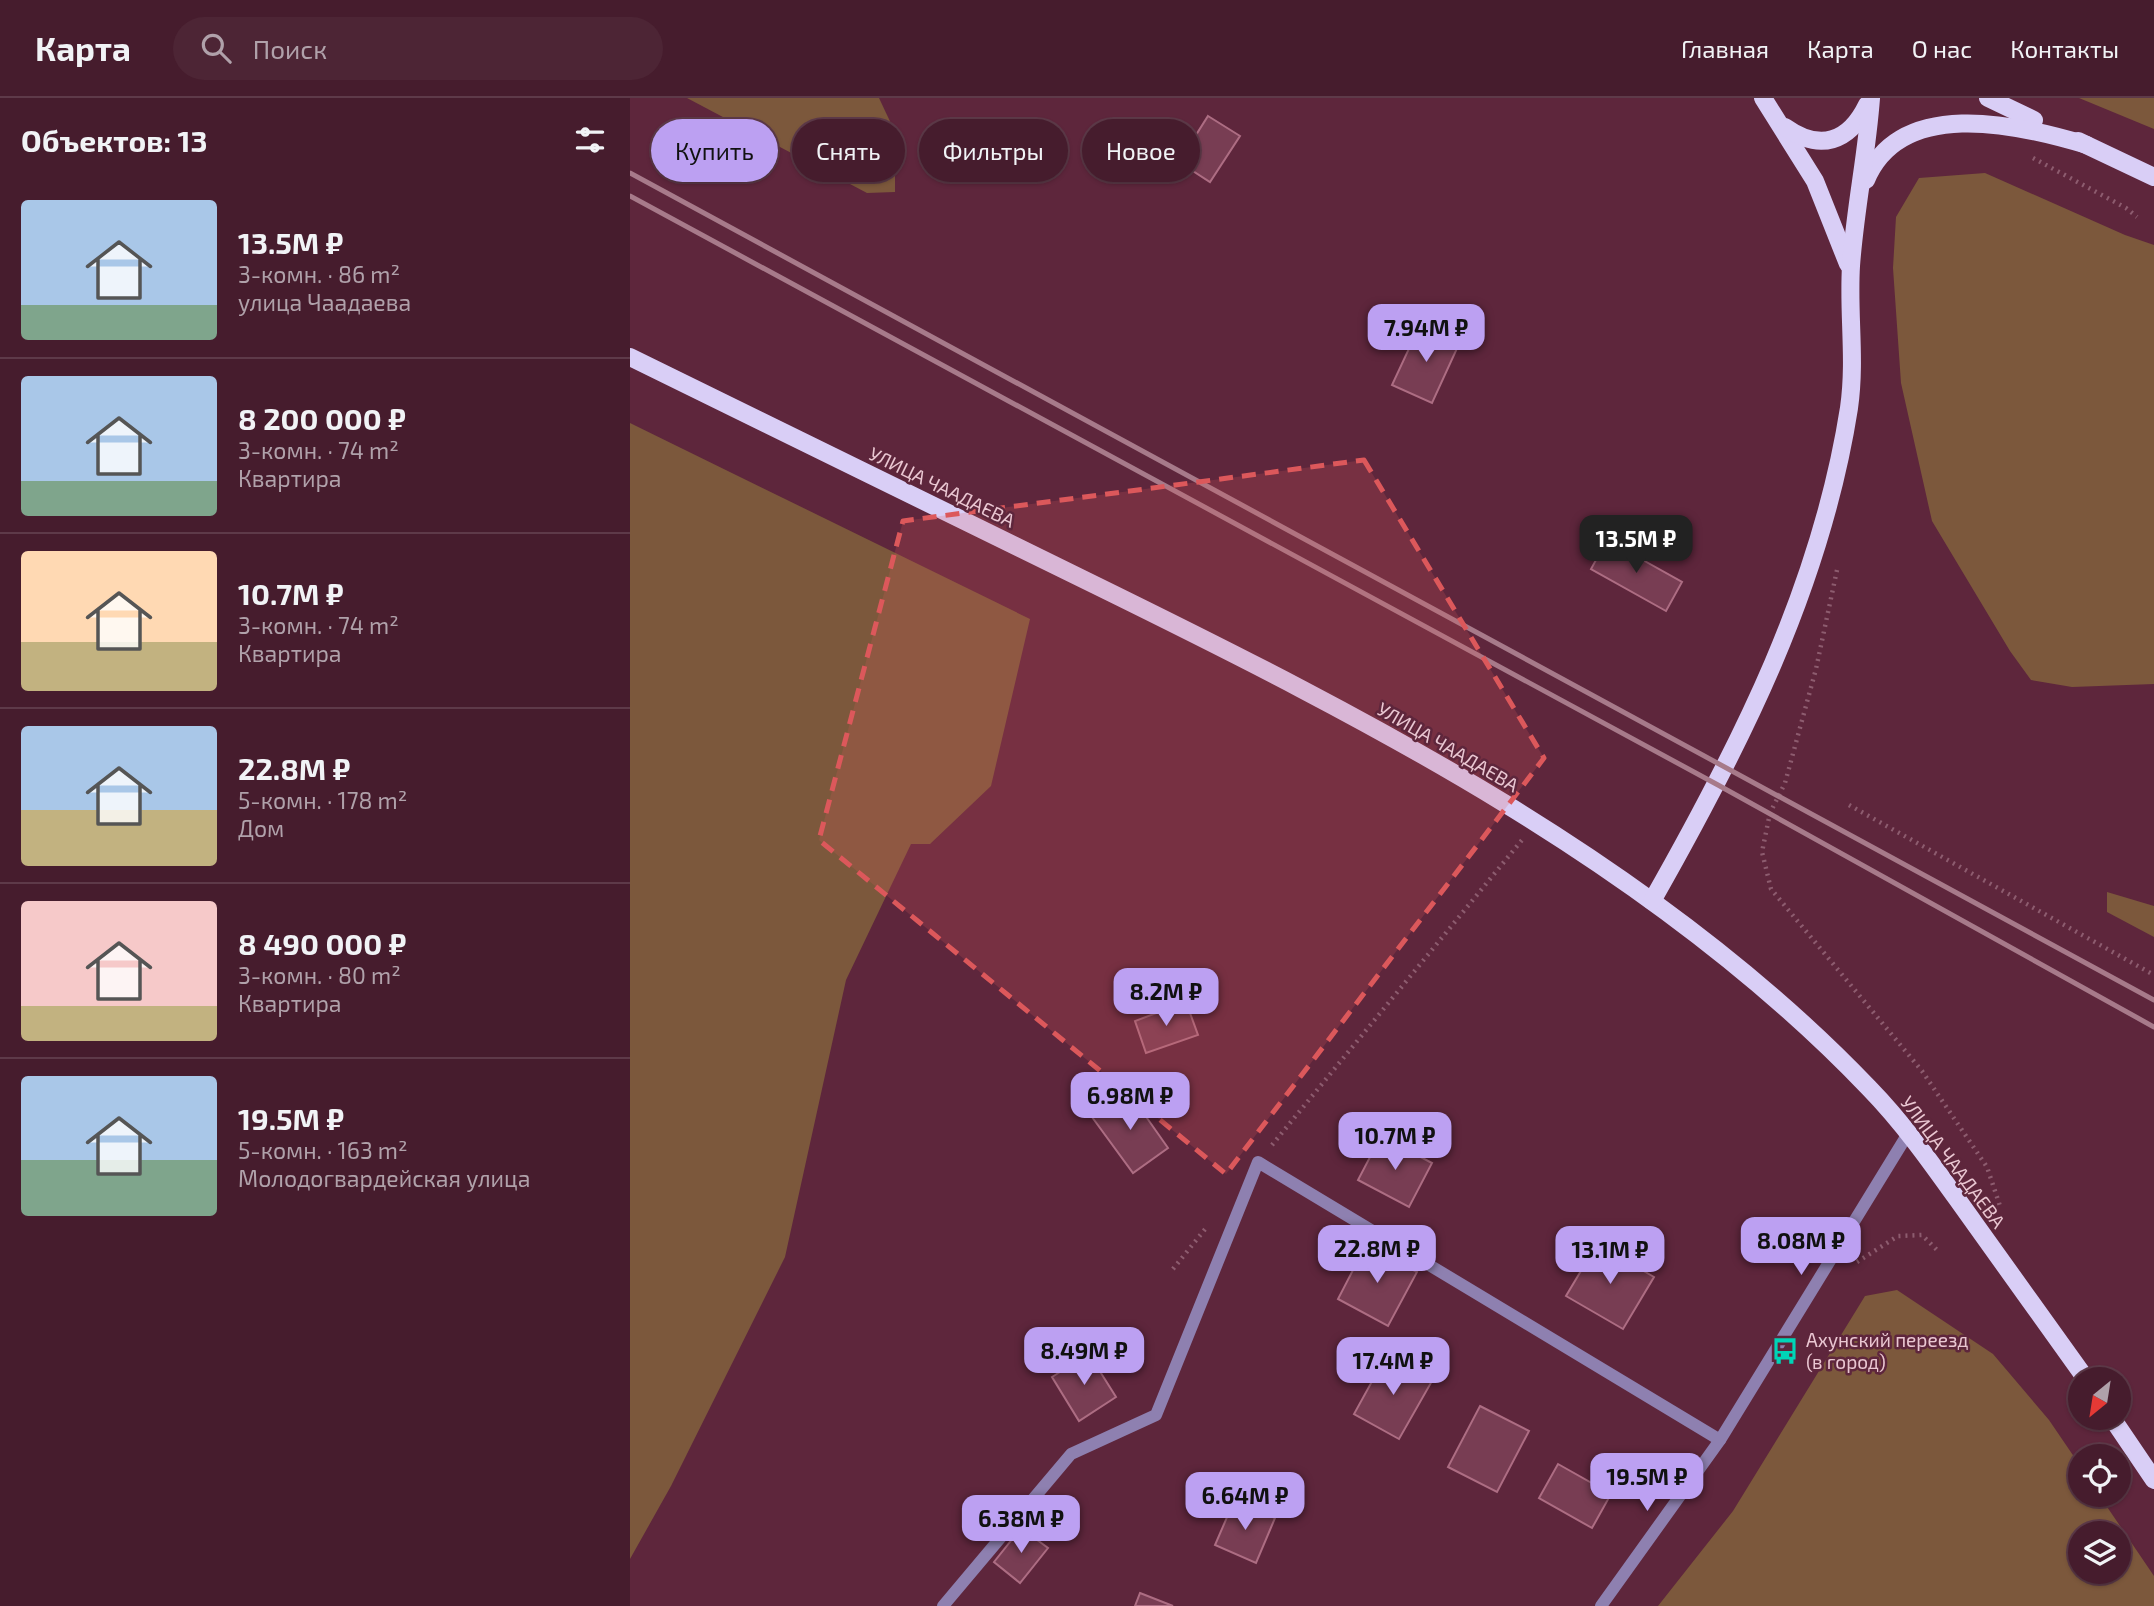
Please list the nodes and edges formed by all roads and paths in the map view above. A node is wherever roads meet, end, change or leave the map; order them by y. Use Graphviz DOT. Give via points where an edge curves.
graph roads {
  1 [pos="1763,98"];
  2 [pos="1870,98"];
  3 [pos="1988,98"];
  4 [pos="1777,121"];
  5 [pos="2087,145"];
  6 [pos="2022,153"];
  7 [pos="2154,177"];
  8 [pos="1855,214"];
  9 [pos="2137,218"];
  10 [pos="1850,271"];
  11 [pos="630,358"];
  12 [pos="1838,564"];
  13 [pos="1849,805"];
  14 [pos="1536,823"];
  15 [pos="1652,901"];
  16 [pos="2154,975"];
  17 [pos="1909,1132"];
  18 [pos="1258,1162"];
  19 [pos="2000,1206"];
  20 [pos="1207,1227"];
  21 [pos="1939,1252"];
  22 [pos="1174,1269"];
  23 [pos="1851,1269"];
  24 [pos="2077,1367"];
  25 [pos="2120,1430"];
  26 [pos="1720,1440"];
  27 [pos="2154,1480"];
  28 [pos="943,1606"];
  29 [pos="1601,1606"];
  1 -- 4 [label="main road"];
  2 -- 4 [label="main road" via="1849,132 1828,140 1804,138"];
  2 -- 8 [label="main road"];
  3 -- 5 [label="main road"];
  4 -- 10 [label="main road" via="1815,181"];
  5 -- 7 [label="main road"];
  5 -- 8 [label="main road" via="1988,117 1928,120 1901,132 1881,150 1869,170"];
  6 -- 9 [label="path" via="2066,173"];
  8 -- 10 [label="main road"];
  10 -- 15 [label="main road" via="1850,399 1819,537 1788,632 1744,733"];
  11 -- 14 [label="main road, УЛИЦА ЧААДАЕВА" via="1254,663 1413,749"];
  12 -- 19 [label="path" via="1785,783 1770,813 1762,852 1771,889 1952,1113 1987,1167"];
  13 -- 16 [label="path"];
  14 -- 15 [label="main road, УЛИЦА ЧААДАЕВА"];
  14 -- 18 [label="path"];
  15 -- 17 [label="main road, УЛИЦА ЧААДАЕВА" via="1799,1020"];
  17 -- 24 [label="main road, УЛИЦА ЧААДАЕВА"];
  17 -- 26 [label="street"];
  18 -- 26 [label="street"];
  18 -- 28 [label="street" via="1156,1415 1071,1454"];
  20 -- 22 [label="path"];
  21 -- 23 [label="path" via="1922,1235 1898,1236"];
  25 -- 27 [label="main road"];
  26 -- 29 [label="street"];
}
